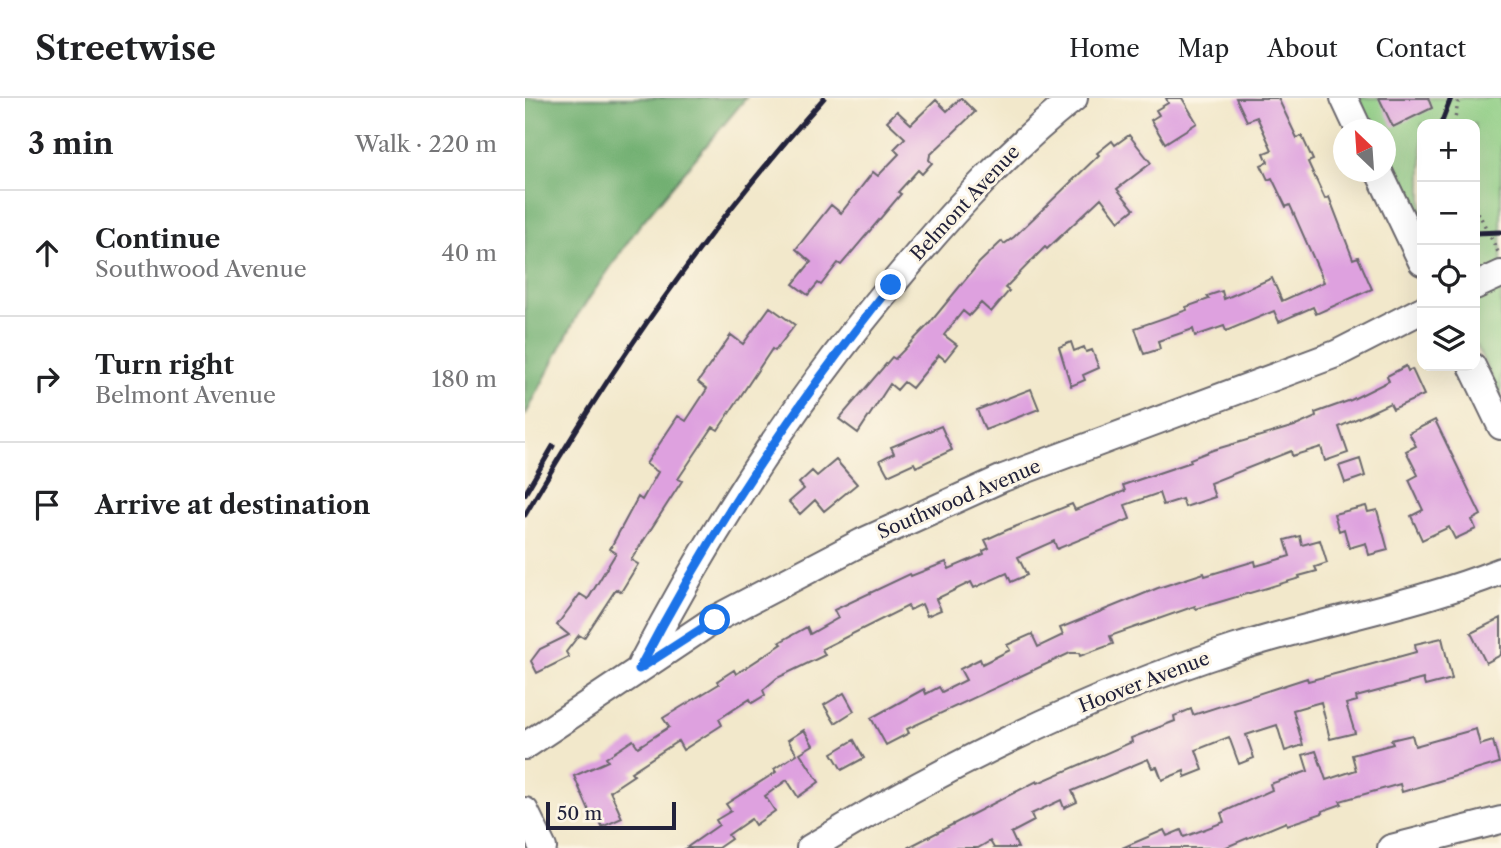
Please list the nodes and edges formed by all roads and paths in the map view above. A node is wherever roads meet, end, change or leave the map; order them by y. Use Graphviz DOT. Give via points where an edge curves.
graph roads {
  1 [pos="1074,98"];
  2 [pos="1344,98"];
  3 [pos="1459,98"];
  4 [pos="1354,119"];
  5 [pos="1455,119"];
  6 [pos="1384,182"];
  7 [pos="1480,216"];
  8 [pos="1417,252"];
  9 [pos="1501,260"];
  10 [pos="1501,274"];
  11 [pos="1480,284"];
  12 [pos="1417,313"];
  13 [pos="1474,371"];
  14 [pos="1501,426"];
  15 [pos="1501,571"];
  16 [pos="639,669"];
  17 [pos="525,746"];
  18 [pos="525,811"];
  19 [pos="1501,820"];
  20 [pos="543,848"];
  21 [pos="810,848"];
  22 [pos="1391,848"];
  1 -- 16 [label="street, Belmont Avenue" via="1025,139 962,204 822,372 717,527"];
  2 -- 4 [label="street"];
  3 -- 5 [label="path"];
  6 -- 8 [label="street"];
  7 -- 9 [label="path"];
  10 -- 11 [label="street"];
  12 -- 16 [label="street, Southwood Avenue" via="1336,354 1003,478 910,519 759,594"];
  13 -- 14 [label="street"];
  15 -- 21 [label="street, Hoover Avenue" via="1236,648 1111,693 962,761"];
  16 -- 17 [label="street, Southwood Avenue"];
  18 -- 20 [label="street"];
  19 -- 22 [label="street"];
}
